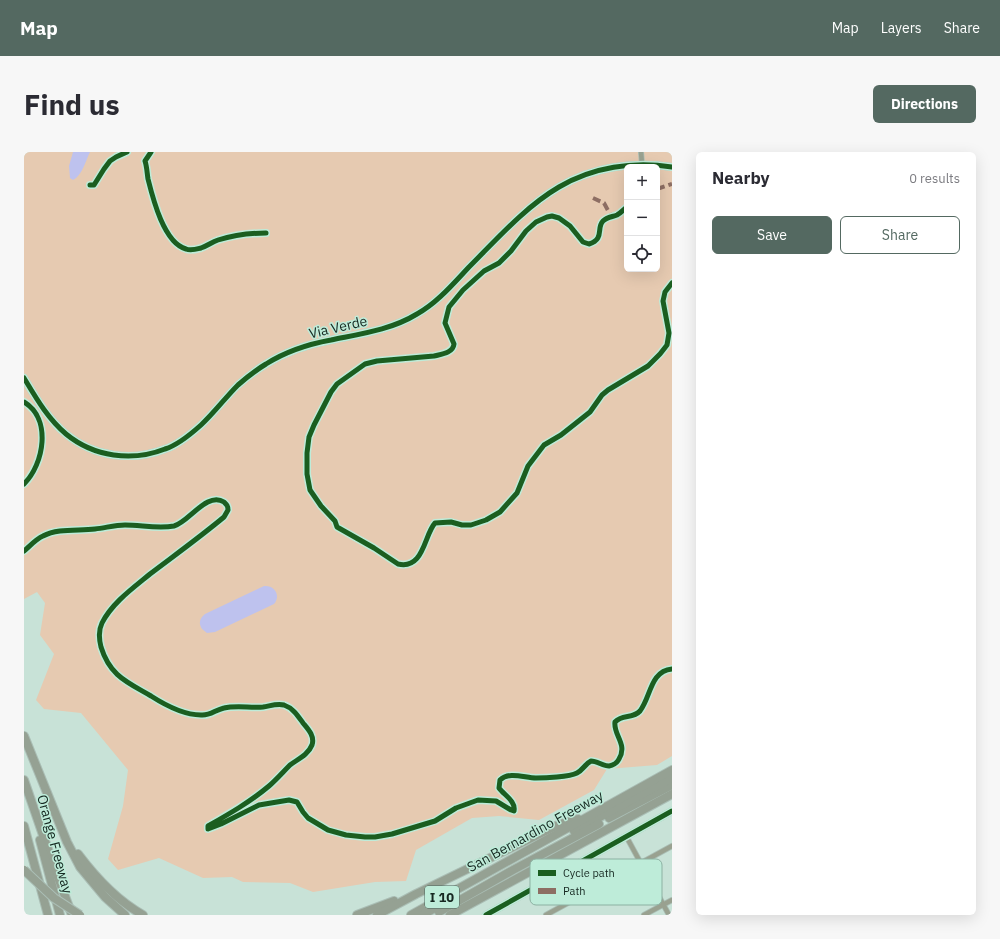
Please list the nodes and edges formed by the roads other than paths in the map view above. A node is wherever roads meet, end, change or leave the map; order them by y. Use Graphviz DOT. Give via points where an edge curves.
graph roads {
  1 [pos="642,152"];
  2 [pos="642,164"];
  3 [pos="624,166"];
  4 [pos="660,166"];
  5 [pos="672,167"];
  6 [pos="24,378"];
  7 [pos="24,736"];
  8 [pos="672,770"];
  9 [pos="672,778"];
  10 [pos="24,780"];
  11 [pos="672,785"];
  12 [pos="672,794"];
  13 [pos="672,811"];
  14 [pos="594,814"];
  15 [pos="24,826"];
  16 [pos="61,826"];
  17 [pos="626,836"];
  18 [pos="672,846"];
  19 [pos="533,859"];
  20 [pos="554,859"];
  21 [pos="585,859"];
  22 [pos="639,859"];
  23 [pos="648,859"];
  24 [pos="530,861"];
  25 [pos="24,870"];
  26 [pos="530,872"];
  27 [pos="530,890"];
  28 [pos="416,894"];
  29 [pos="662,900"];
  30 [pos="672,900"];
  31 [pos="664,904"];
  32 [pos="564,905"];
  33 [pos="456,913"];
  34 [pos="48,915"];
  35 [pos="60,915"];
  36 [pos="72,915"];
  37 [pos="80,915"];
  38 [pos="124,915"];
  39 [pos="142,915"];
  40 [pos="357,915"];
  41 [pos="377,915"];
  42 [pos="411,915"];
  43 [pos="423,915"];
  44 [pos="433,915"];
  45 [pos="450,915"];
  46 [pos="486,915"];
  47 [pos="546,915"];
  48 [pos="644,915"];
  49 [pos="670,915"];
  1 -- 2 [label="street"];
  3 -- 6 [label="main road, Via Verde" via="604,169 580,177 559,187 536,203 438,298 418,314 376,331 304,347 266,364 239,384 201,425 167,449 131,456 109,455 87,447 57,425"];
  4 -- 5 [label="main road, Via Verde"];
  7 -- 16 [label="highway"];
  8 -- 14 [label="highway, San Bernardino Freeway / I 10"];
  9 -- 43 [label="highway" via="471,886"];
  10 -- 35 [label="highway, Orange Freeway"];
  10 -- 36 [label="highway"];
  11 -- 19 [label="highway"];
  12 -- 20 [label="highway, I 10"];
  13 -- 17 [label="main road"];
  14 -- 28 [label="highway" via="560,824"];
  14 -- 42 [label="highway, San Bernardino Freeway / I 10"];
  15 -- 34 [label="highway, Orange Freeway"];
  16 -- 38 [label="highway" via="80,867"];
  16 -- 39 [label="highway" via="104,886"];
  17 -- 21 [label="main road"];
  17 -- 22 [label="street"];
  18 -- 23 [label="street"];
  24 -- 44 [label="highway"];
  25 -- 37 [label="highway, bridge" via="54,898"];
  26 -- 33 [label="highway, I 10"];
  27 -- 46 [label="main road"];
  28 -- 40 [label="highway"];
  28 -- 41 [label="highway"];
  29 -- 31 [label="street"];
  30 -- 31 [label="street"];
  31 -- 48 [label="street"];
  31 -- 49 [label="street"];
  32 -- 47 [label="street"];
  33 -- 45 [label="highway, I 10"];
}
